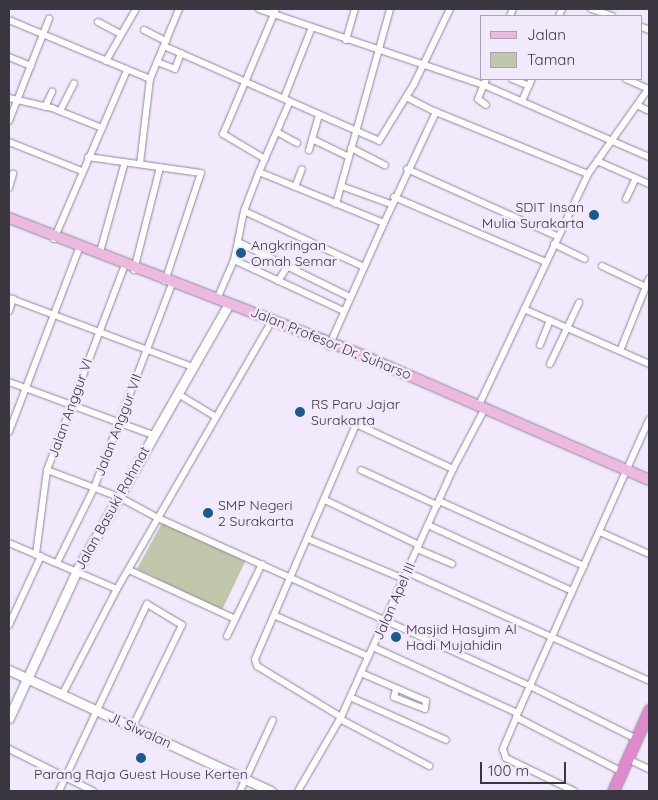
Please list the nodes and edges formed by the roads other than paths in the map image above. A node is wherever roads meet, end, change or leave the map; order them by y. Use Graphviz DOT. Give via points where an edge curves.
graph roads {
  1 [pos="136,9"];
  2 [pos="179,9"];
  3 [pos="259,9"];
  4 [pos="355,9"];
  5 [pos="390,9"];
  6 [pos="450,9"];
  7 [pos="591,9"];
  8 [pos="275,11"];
  9 [pos="609,15"];
  10 [pos="49,19"];
  11 [pos="9,20"];
  12 [pos="98,22"];
  13 [pos="312,28"];
  14 [pos="144,30"];
  15 [pos="44,34"];
  16 [pos="120,34"];
  17 [pos="346,40"];
  18 [pos="165,43"];
  19 [pos="380,51"];
  20 [pos="181,53"];
  21 [pos="9,57"];
  22 [pos="106,61"];
  23 [pos="157,62"];
  24 [pos="423,65"];
  25 [pos="31,66"];
  26 [pos="127,70"];
  27 [pos="150,79"];
  28 [pos="514,80"];
  29 [pos="532,80"];
  30 [pos="629,80"];
  31 [pos="74,82"];
  32 [pos="246,82"];
  33 [pos="485,82"];
  34 [pos="529,86"];
  35 [pos="649,88"];
  36 [pos="52,92"];
  37 [pos="406,97"];
  38 [pos="9,98"];
  39 [pos="287,100"];
  40 [pos="17,101"];
  41 [pos="522,101"];
  42 [pos="486,105"];
  43 [pos="637,105"];
  44 [pos="44,107"];
  45 [pos="60,111"];
  46 [pos="649,111"];
  47 [pos="436,112"];
  48 [pos="319,114"];
  49 [pos="9,121"];
  50 [pos="102,128"];
  51 [pos="356,130"];
  52 [pos="277,132"];
  53 [pos="312,139"];
  54 [pos="611,140"];
  55 [pos="9,142"];
  56 [pos="297,143"];
  57 [pos="351,148"];
  58 [pos="309,150"];
  59 [pos="88,157"];
  60 [pos="349,157"];
  61 [pos="649,157"];
  62 [pos="265,159"];
  63 [pos="597,161"];
  64 [pos="125,162"];
  65 [pos="140,164"];
  66 [pos="386,165"];
  67 [pos="160,167"];
  68 [pos="407,168"];
  69 [pos="302,169"];
  70 [pos="82,171"];
  71 [pos="259,172"];
  72 [pos="13,174"];
  73 [pos="588,174"];
  74 [pos="636,178"];
  75 [pos="649,184"];
  76 [pos="341,186"];
  77 [pos="295,187"];
  78 [pos="9,188"];
  79 [pos="394,197"];
  80 [pos="626,199"];
  81 [pos="336,204"];
  82 [pos="391,204"];
  83 [pos="244,211"];
  84 [pos="9,218"];
  85 [pos="9,223"];
  86 [pos="384,223"];
  87 [pos="557,236"];
  88 [pos="55,237"];
  89 [pos="238,242"];
  90 [pos="554,244"];
  91 [pos="79,249"];
  92 [pos="100,252"];
  93 [pos="264,255"];
  94 [pos="585,259"];
  95 [pos="234,260"];
  96 [pos="546,262"];
  97 [pos="602,266"];
  98 [pos="131,267"];
  99 [pos="287,267"];
  100 [pos="364,267"];
  101 [pos="255,270"];
  102 [pos="649,279"];
  103 [pos="168,281"];
  104 [pos="278,281"];
  105 [pos="646,287"];
  106 [pos="350,297"];
  107 [pos="11,299"];
  108 [pos="217,299"];
  109 [pos="579,303"];
  110 [pos="229,304"];
  111 [pos="524,309"];
  112 [pos="9,311"];
  113 [pos="344,311"];
  114 [pos="53,315"];
  115 [pos="550,320"];
  116 [pos="271,322"];
  117 [pos="567,328"];
  118 [pos="99,332"];
  119 [pos="330,344"];
  120 [pos="540,345"];
  121 [pos="147,349"];
  122 [pos="620,351"];
  123 [pos="550,364"];
  124 [pos="649,364"];
  125 [pos="193,367"];
  126 [pos="9,382"];
  127 [pos="26,387"];
  128 [pos="178,394"];
  129 [pos="70,403"];
  130 [pos="481,409"];
  131 [pos="216,417"];
  132 [pos="649,420"];
  133 [pos="119,421"];
  134 [pos="9,430"];
  135 [pos="153,435"];
  136 [pos="453,469"];
  137 [pos="47,470"];
  138 [pos="361,470"];
  139 [pos="626,473"];
  140 [pos="649,479"];
  141 [pos="94,488"];
  142 [pos="119,497"];
  143 [pos="325,500"];
  144 [pos="438,503"];
  145 [pos="158,518"];
  146 [pos="428,525"];
  147 [pos="600,532"];
  148 [pos="308,539"];
  149 [pos="9,543"];
  150 [pos="418,547"];
  151 [pos="649,554"];
  152 [pos="38,555"];
  153 [pos="57,563"];
  154 [pos="262,564"];
  155 [pos="452,564"];
  156 [pos="584,566"];
  157 [pos="77,570"];
  158 [pos="128,570"];
  159 [pos="407,572"];
  160 [pos="292,577"];
  161 [pos="404,580"];
  162 [pos="117,589"];
  163 [pos="568,589"];
  164 [pos="276,616"];
  165 [pos="235,619"];
  166 [pos="386,622"];
  167 [pos="9,625"];
  168 [pos="227,636"];
  169 [pos="552,637"];
  170 [pos="373,647"];
  171 [pos="367,656"];
  172 [pos="9,670"];
  173 [pos="361,673"];
  174 [pos="26,678"];
  175 [pos="649,681"];
  176 [pos="530,686"];
  177 [pos="396,689"];
  178 [pos="62,695"];
  179 [pos="350,697"];
  180 [pos="649,710"];
  181 [pos="98,711"];
  182 [pos="516,716"];
  183 [pos="9,718"];
  184 [pos="341,718"];
  185 [pos="273,720"];
  186 [pos="133,726"];
  187 [pos="649,728"];
  188 [pos="633,737"];
  189 [pos="446,740"];
  190 [pos="9,749"];
  191 [pos="637,763"];
  192 [pos="429,766"];
  193 [pos="649,769"];
  194 [pos="622,772"];
  195 [pos="65,777"];
  196 [pos="246,780"];
  197 [pos="59,791"];
  198 [pos="93,791"];
  199 [pos="240,791"];
  200 [pos="271,791"];
  201 [pos="298,791"];
  202 [pos="574,791"];
  203 [pos="613,791"];
  204 [pos="620,791"];
  1 -- 16 [label="street"];
  2 -- 18 [label="street"];
  3 -- 8 [label="street"];
  4 -- 17 [label="street"];
  5 -- 19 [label="street"];
  6 -- 24 [label="street"];
  7 -- 9 [label="street"];
  8 -- 13 [label="street"];
  8 -- 32 [label="street"];
  10 -- 15 [label="street"];
  11 -- 15 [label="street"];
  12 -- 16 [label="street"];
  13 -- 17 [label="street"];
  13 -- 39 [label="street"];
  14 -- 18 [label="street"];
  15 -- 22 [label="street"];
  15 -- 25 [label="street"];
  16 -- 22 [label="street"];
  17 -- 19 [label="street"];
  18 -- 20 [label="street"];
  18 -- 23 [label="street"];
  19 -- 24 [label="street"];
  19 -- 51 [label="street"];
  20 -- 23 [label="street" via="175,70"];
  20 -- 32 [label="street"];
  21 -- 25 [label="street"];
  22 -- 26 [label="street"];
  23 -- 27 [label="street"];
  24 -- 33 [label="street"];
  24 -- 37 [label="street"];
  25 -- 40 [label="street"];
  26 -- 27 [label="street"];
  26 -- 50 [label="street"];
  27 -- 65 [label="street"];
  28 -- 34 [label="street"];
  29 -- 34 [label="street"];
  30 -- 35 [label="street"];
  31 -- 45 [label="street"];
  32 -- 39 [label="street"];
  32 -- 62 [label="street" via="223,134"];
  33 -- 41 [label="street"];
  33 -- 42 [label="street" via="478,99"];
  34 -- 41 [label="street"];
  35 -- 43 [label="street, Jalan Apel III"];
  36 -- 44 [label="street"];
  37 -- 47 [label="street"];
  37 -- 51 [label="street" via="381,141"];
  38 -- 40 [label="street"];
  39 -- 48 [label="street"];
  39 -- 52 [label="street"];
  40 -- 44 [label="street"];
  40 -- 49 [label="street"];
  41 -- 54 [label="street"];
  43 -- 46 [label="street"];
  43 -- 54 [label="street, Jalan Apel III"];
  44 -- 45 [label="street"];
  45 -- 50 [label="street"];
  47 -- 68 [label="street"];
  47 -- 73 [label="street"];
  48 -- 51 [label="street"];
  48 -- 53 [label="street"];
  50 -- 59 [label="street"];
  51 -- 57 [label="street"];
  52 -- 56 [label="street"];
  52 -- 62 [label="street"];
  53 -- 58 [label="street"];
  53 -- 60 [label="street"];
  54 -- 61 [label="street"];
  54 -- 63 [label="street, Jalan Apel III"];
  55 -- 70 [label="street"];
  57 -- 60 [label="street"];
  57 -- 66 [label="street"];
  59 -- 64 [label="street"];
  59 -- 70 [label="street"];
  60 -- 76 [label="street"];
  62 -- 71 [label="street"];
  63 -- 73 [label="street, Jalan Apel III"];
  63 -- 74 [label="street"];
  64 -- 65 [label="street"];
  64 -- 92 [label="street"];
  65 -- 67 [label="street"];
  67 -- 98 [label="street, Jalan Anggur VI"];
  67 -- 103 [label="street, Jalan Anggur VII" via="200,172 202,175"];
  68 -- 79 [label="street"];
  68 -- 87 [label="street"];
  69 -- 77 [label="street"];
  70 -- 88 [label="street"];
  71 -- 77 [label="street"];
  71 -- 83 [label="street"];
  72 -- 78 [label="street"];
  73 -- 87 [label="street, Jalan Apel III"];
  74 -- 75 [label="street"];
  74 -- 80 [label="street"];
  76 -- 81 [label="street"];
  76 -- 82 [label="street"];
  77 -- 81 [label="street"];
  79 -- 82 [label="street"];
  79 -- 96 [label="street"];
  81 -- 86 [label="street"];
  82 -- 86 [label="street"];
  83 -- 89 [label="street"];
  83 -- 100 [label="street"];
  84 -- 88 [label="main road, Jalan Profesor Dr. Suharso"];
  85 -- 88 [label="main road, Jalan Profesor Dr. Suharso"];
  86 -- 100 [label="street"];
  87 -- 90 [label="street, Jalan Apel III"];
  88 -- 91 [label="main road, Jalan Profesor Dr. Suharso"];
  88 -- 92 [label="main road, Jalan Profesor Dr. Suharso"];
  89 -- 93 [label="street"];
  89 -- 95 [label="street"];
  90 -- 94 [label="street"];
  90 -- 96 [label="street, Jalan Apel III"];
  91 -- 98 [label="main road, Jalan Profesor Dr. Suharso"];
  91 -- 114 [label="street"];
  92 -- 98 [label="main road, Jalan Profesor Dr. Suharso"];
  93 -- 99 [label="street"];
  93 -- 101 [label="street"];
  95 -- 101 [label="street"];
  95 -- 108 [label="street"];
  96 -- 111 [label="street, Jalan Apel III"];
  97 -- 105 [label="street"];
  98 -- 103 [label="main road, Jalan Profesor Dr. Suharso"];
  98 -- 118 [label="street, Jalan Anggur VI"];
  99 -- 104 [label="street"];
  99 -- 106 [label="street"];
  100 -- 106 [label="street"];
  101 -- 104 [label="street"];
  102 -- 105 [label="street"];
  103 -- 108 [label="main road, Jalan Profesor Dr. Suharso"];
  103 -- 121 [label="street, Jalan Anggur VII"];
  104 -- 113 [label="street"];
  105 -- 122 [label="street"];
  106 -- 113 [label="street"];
  107 -- 112 [label="street"];
  107 -- 114 [label="street"];
  108 -- 110 [label="main road, Jalan Profesor Dr. Suharso"];
  109 -- 117 [label="street"];
  110 -- 116 [label="main road, Jalan Profesor Dr. Suharso"];
  110 -- 119 [label="main road, Jalan Profesor Dr. Suharso"];
  110 -- 125 [label="street, Jalan Basuki Rahmat"];
  111 -- 115 [label="street"];
  111 -- 130 [label="street, Jalan Apel III"];
  113 -- 119 [label="street"];
  114 -- 118 [label="street"];
  114 -- 127 [label="street"];
  115 -- 117 [label="street"];
  115 -- 120 [label="street"];
  116 -- 119 [label="main road, Jalan Profesor Dr. Suharso"];
  116 -- 131 [label="street"];
  117 -- 122 [label="street"];
  117 -- 123 [label="street"];
  118 -- 121 [label="street"];
  118 -- 129 [label="street, Jalan Anggur VI"];
  119 -- 130 [label="main road, Jalan Profesor Dr. Suharso"];
  121 -- 125 [label="street"];
  121 -- 133 [label="street, Jalan Anggur VII"];
  122 -- 124 [label="street"];
  125 -- 128 [label="street, Jalan Basuki Rahmat"];
  126 -- 127 [label="street"];
  127 -- 129 [label="street"];
  127 -- 134 [label="street"];
  128 -- 131 [label="street"];
  128 -- 135 [label="street, Jalan Basuki Rahmat"];
  129 -- 133 [label="street"];
  129 -- 137 [label="street, Jalan Anggur VI"];
  130 -- 136 [label="street, Jalan Apel III"];
  130 -- 139 [label="main road, Jalan Profesor Dr. Suharso"];
  131 -- 145 [label="street"];
  132 -- 139 [label="street"];
  133 -- 135 [label="street"];
  133 -- 141 [label="street, Jalan Anggur VII"];
  135 -- 142 [label="street, Jalan Basuki Rahmat"];
  136 -- 143 [label="street" via="356,424"];
  136 -- 144 [label="street, Jalan Apel III"];
  137 -- 141 [label="street"];
  137 -- 152 [label="street, Jalan Anggur VI"];
  138 -- 144 [label="street"];
  139 -- 140 [label="main road, Jalan Profesor Dr. Suharso"];
  139 -- 147 [label="street"];
  141 -- 142 [label="street"];
  141 -- 153 [label="street, Jalan Anggur VII"];
  142 -- 145 [label="street"];
  142 -- 157 [label="street, Jalan Basuki Rahmat"];
  143 -- 148 [label="street"];
  143 -- 150 [label="street"];
  144 -- 146 [label="street, Jalan Apel III"];
  144 -- 156 [label="street"];
  145 -- 154 [label="street"];
  145 -- 158 [label="street"];
  146 -- 150 [label="street, Jalan Apel III"];
  146 -- 163 [label="street"];
  147 -- 151 [label="street"];
  147 -- 156 [label="street"];
  148 -- 160 [label="street"];
  148 -- 161 [label="street"];
  149 -- 152 [label="street"];
  150 -- 155 [label="street"];
  150 -- 159 [label="street, Jalan Apel III"];
  152 -- 153 [label="street"];
  152 -- 167 [label="street, Jalan Anggur VI"];
  153 -- 157 [label="street"];
  154 -- 160 [label="street"];
  154 -- 165 [label="street"];
  156 -- 169 [label="street"];
  157 -- 162 [label="street"];
  157 -- 174 [label="street, Jalan Basuki Rahmat"];
  158 -- 162 [label="street"];
  158 -- 165 [label="street"];
  159 -- 161 [label="street, Jalan Apel III"];
  159 -- 169 [label="street"];
  160 -- 164 [label="street"];
  160 -- 166 [label="street"];
  161 -- 166 [label="street, Jalan Apel III"];
  162 -- 178 [label="street"];
  164 -- 171 [label="street"];
  164 -- 184 [label="street" via="255,656 255,664"];
  165 -- 168 [label="street"];
  166 -- 170 [label="street, Jalan Apel III"];
  166 -- 176 [label="street"];
  169 -- 175 [label="street"];
  169 -- 176 [label="street"];
  170 -- 173 [label="street, Jalan Apel III"];
  170 -- 182 [label="street"];
  172 -- 174 [label="street, Jl. Siwalan"];
  173 -- 177 [label="street"];
  173 -- 179 [label="street, Jalan Apel III"];
  174 -- 178 [label="street, Jl. Siwalan"];
  174 -- 183 [label="street, Jalan Basuki Rahmat"];
  176 -- 182 [label="street"];
  176 -- 188 [label="street"];
  177 -- 177 [label="street" via="426,701 425,709 394,697"];
  178 -- 181 [label="street, Jl. Siwalan"];
  179 -- 184 [label="street, Jalan Apel III"];
  179 -- 189 [label="street"];
  180 -- 188 [label="highway"];
  181 -- 186 [label="street, Jl. Siwalan"];
  181 -- 186 [label="street" via="147,604 182,625"];
  181 -- 195 [label="street"];
  182 -- 194 [label="street"];
  182 -- 202 [label="street" via="502,750 506,758"];
  184 -- 192 [label="street"];
  184 -- 201 [label="street, Jalan Apel III"];
  185 -- 196 [label="street"];
  186 -- 196 [label="street, Jl. Siwalan"];
  187 -- 191 [label="highway"];
  188 -- 194 [label="highway"];
  190 -- 195 [label="street"];
  191 -- 193 [label="street"];
  191 -- 204 [label="highway"];
  194 -- 203 [label="highway"];
  195 -- 197 [label="street"];
  195 -- 198 [label="street"];
  196 -- 199 [label="street"];
  196 -- 200 [label="street, Jl. Siwalan"];
}
